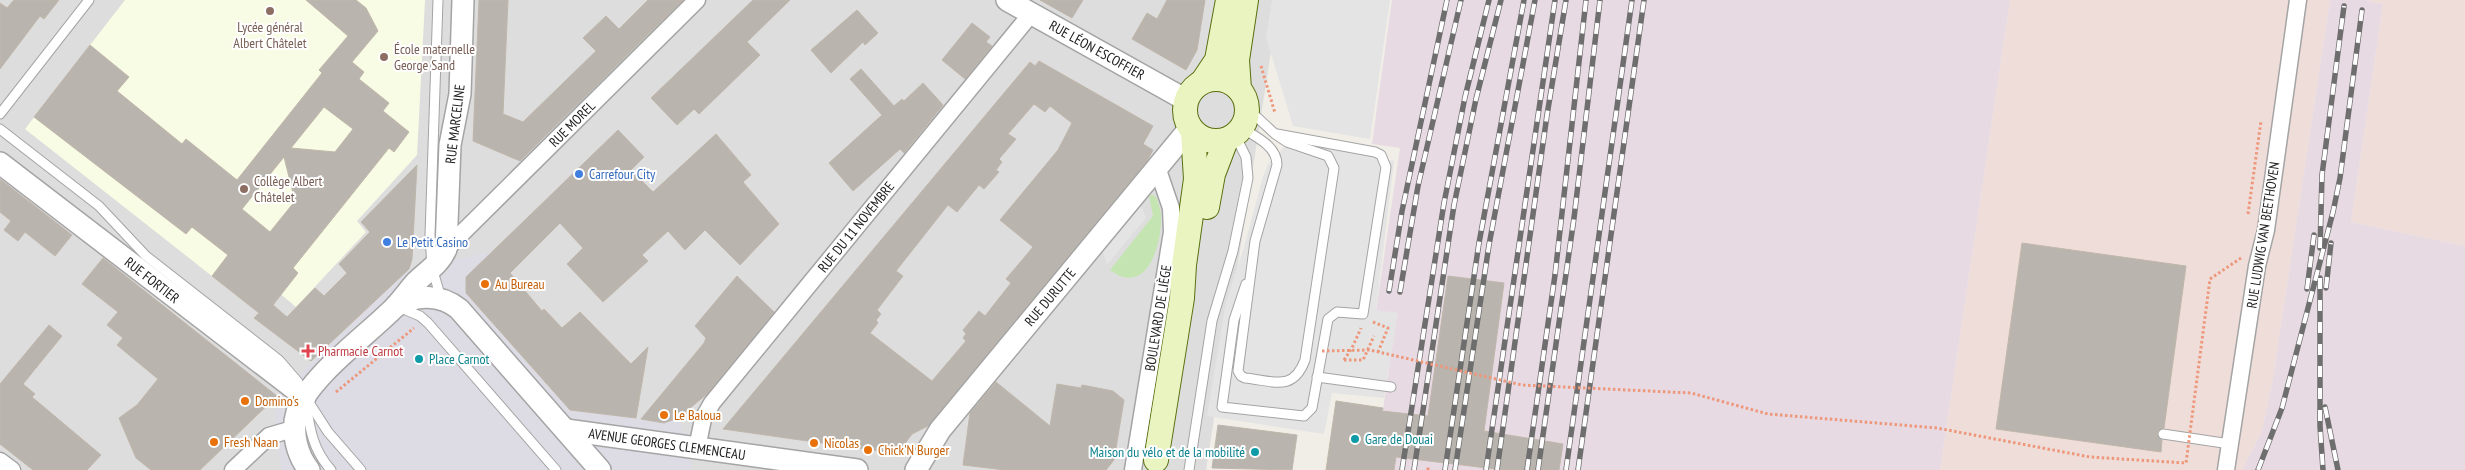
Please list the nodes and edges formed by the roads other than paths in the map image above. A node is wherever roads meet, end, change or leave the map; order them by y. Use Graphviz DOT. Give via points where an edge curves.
graph roads {
  1 [pos="89,0"];
  2 [pos="438,0"];
  3 [pos="463,0"];
  4 [pos="697,0"];
  5 [pos="1007,0"];
  6 [pos="1228,0"];
  7 [pos="1246,0"];
  8 [pos="2298,0"];
  9 [pos="1031,14"];
  10 [pos="1203,81"];
  11 [pos="1186,100"];
  12 [pos="0,114"];
  13 [pos="1238,120"];
  14 [pos="0,130"];
  15 [pos="1192,130"];
  16 [pos="1275,134"];
  17 [pos="0,163"];
  18 [pos="1157,168"];
  19 [pos="446,249"];
  20 [pos="432,268"];
  21 [pos="1251,272"];
  22 [pos="1182,298"];
  23 [pos="441,299"];
  24 [pos="396,306"];
  25 [pos="1317,377"];
  26 [pos="1392,387"];
  27 [pos="305,397"];
  28 [pos="296,428"];
  29 [pos="566,430"];
  30 [pos="2163,434"];
  31 [pos="2230,444"];
  32 [pos="697,448"];
  33 [pos="1156,460"];
  34 [pos="0,461"];
  35 [pos="12,470"];
  36 [pos="233,470"];
  37 [pos="309,470"];
  38 [pos="331,470"];
  39 [pos="361,470"];
  40 [pos="556,470"];
  41 [pos="587,470"];
  42 [pos="600,470"];
  43 [pos="857,470"];
  44 [pos="916,470"];
  45 [pos="1133,470"];
  46 [pos="1189,470"];
  47 [pos="2226,470"];
  1 -- 12 [label="lane"];
  2 -- 20 [label="lane" via="430,235"];
  3 -- 19 [label="street, RUE MARCELINE" via="460,94 450,145"];
  4 -- 19 [label="street, RUE MOREL"];
  5 -- 9 [label="street, RUE LÉON ESCOFFIER"];
  6 -- 10 [label="main road" via="1217,60"];
  7 -- 13 [label="main road, BOULEVARD DE LIÈGE" via="1237,60"];
  8 -- 31 [label="street, RUE LUDWIG VAN BEETHOVEN"];
  9 -- 11 [label="street, RUE LÉON ESCOFFIER"];
  9 -- 32 [label="street, RUE DU 11 NOVEMBRE" via="712,403 703,419"];
  10 -- 11 [label="main road"];
  10 -- 13 [label="main road" via="1220,79 1232,83"];
  11 -- 15 [label="main road" via="1185,117"];
  13 -- 15 [label="main road" via="1208,140"];
  13 -- 16 [label="lane"];
  13 -- 21 [label="lane" via="1266,144 1277,159 1257,229"];
  13 -- 22 [label="main road, BOULEVARD DE LIÈGE" via="1214,169 1202,233"];
  13 -- 46 [label="lane" via="1248,178 1233,251 1212,321"];
  14 -- 27 [label="lane" via="99,206 146,256 279,360 291,372"];
  15 -- 18 [label="street, RUE DURUTTE"];
  15 -- 22 [label="main road, BOULEVARD DE LIÈGE" via="1196,170"];
  16 -- 21 [label="lane" via="1298,147 1328,156 1334,168 1305,360 1300,374 1293,380 1245,378 1238,371"];
  16 -- 25 [label="lane" via="1375,152 1381,155 1386,167 1363,314 1337,312 1328,319"];
  17 -- 27 [label="street, RUE FORTIER"];
  18 -- 44 [label="street, RUE DURUTTE" via="940,430"];
  18 -- 45 [label="street, BOULEVARD DE LIÈGE" via="1171,208 1172,232"];
  19 -- 20 [label="street" via="440,262"];
  20 -- 23 [label="lane"];
  20 -- 24 [label="street"];
  21 -- 25 [label="lane" via="1236,311 1222,407 1304,416 1312,408"];
  22 -- 33 [label="main road, BOULEVARD DE LIÈGE"];
  23 -- 24 [label="street" via="414,298"];
  23 -- 29 [label="street" via="465,315"];
  23 -- 41 [label="lane"];
  24 -- 27 [label="street" via="327,371"];
  24 -- 40 [label="lane" via="428,323"];
  25 -- 26 [label="lane"];
  27 -- 28 [label="street" via="296,415"];
  27 -- 38 [label="lane" via="314,445"];
  27 -- 39 [label="lane" via="328,432"];
  28 -- 36 [label="street" via="268,436"];
  28 -- 37 [label="street" via="299,456"];
  29 -- 32 [label="street, AVENUE GEORGES CLEMENCEAU"];
  29 -- 42 [label="street"];
  30 -- 31 [label="lane"];
  31 -- 47 [label="street, RUE LUDWIG VAN BEETHOVEN"];
  32 -- 43 [label="street, AVENUE GEORGES CLEMENCEAU"];
  34 -- 35 [label="street"];
}
